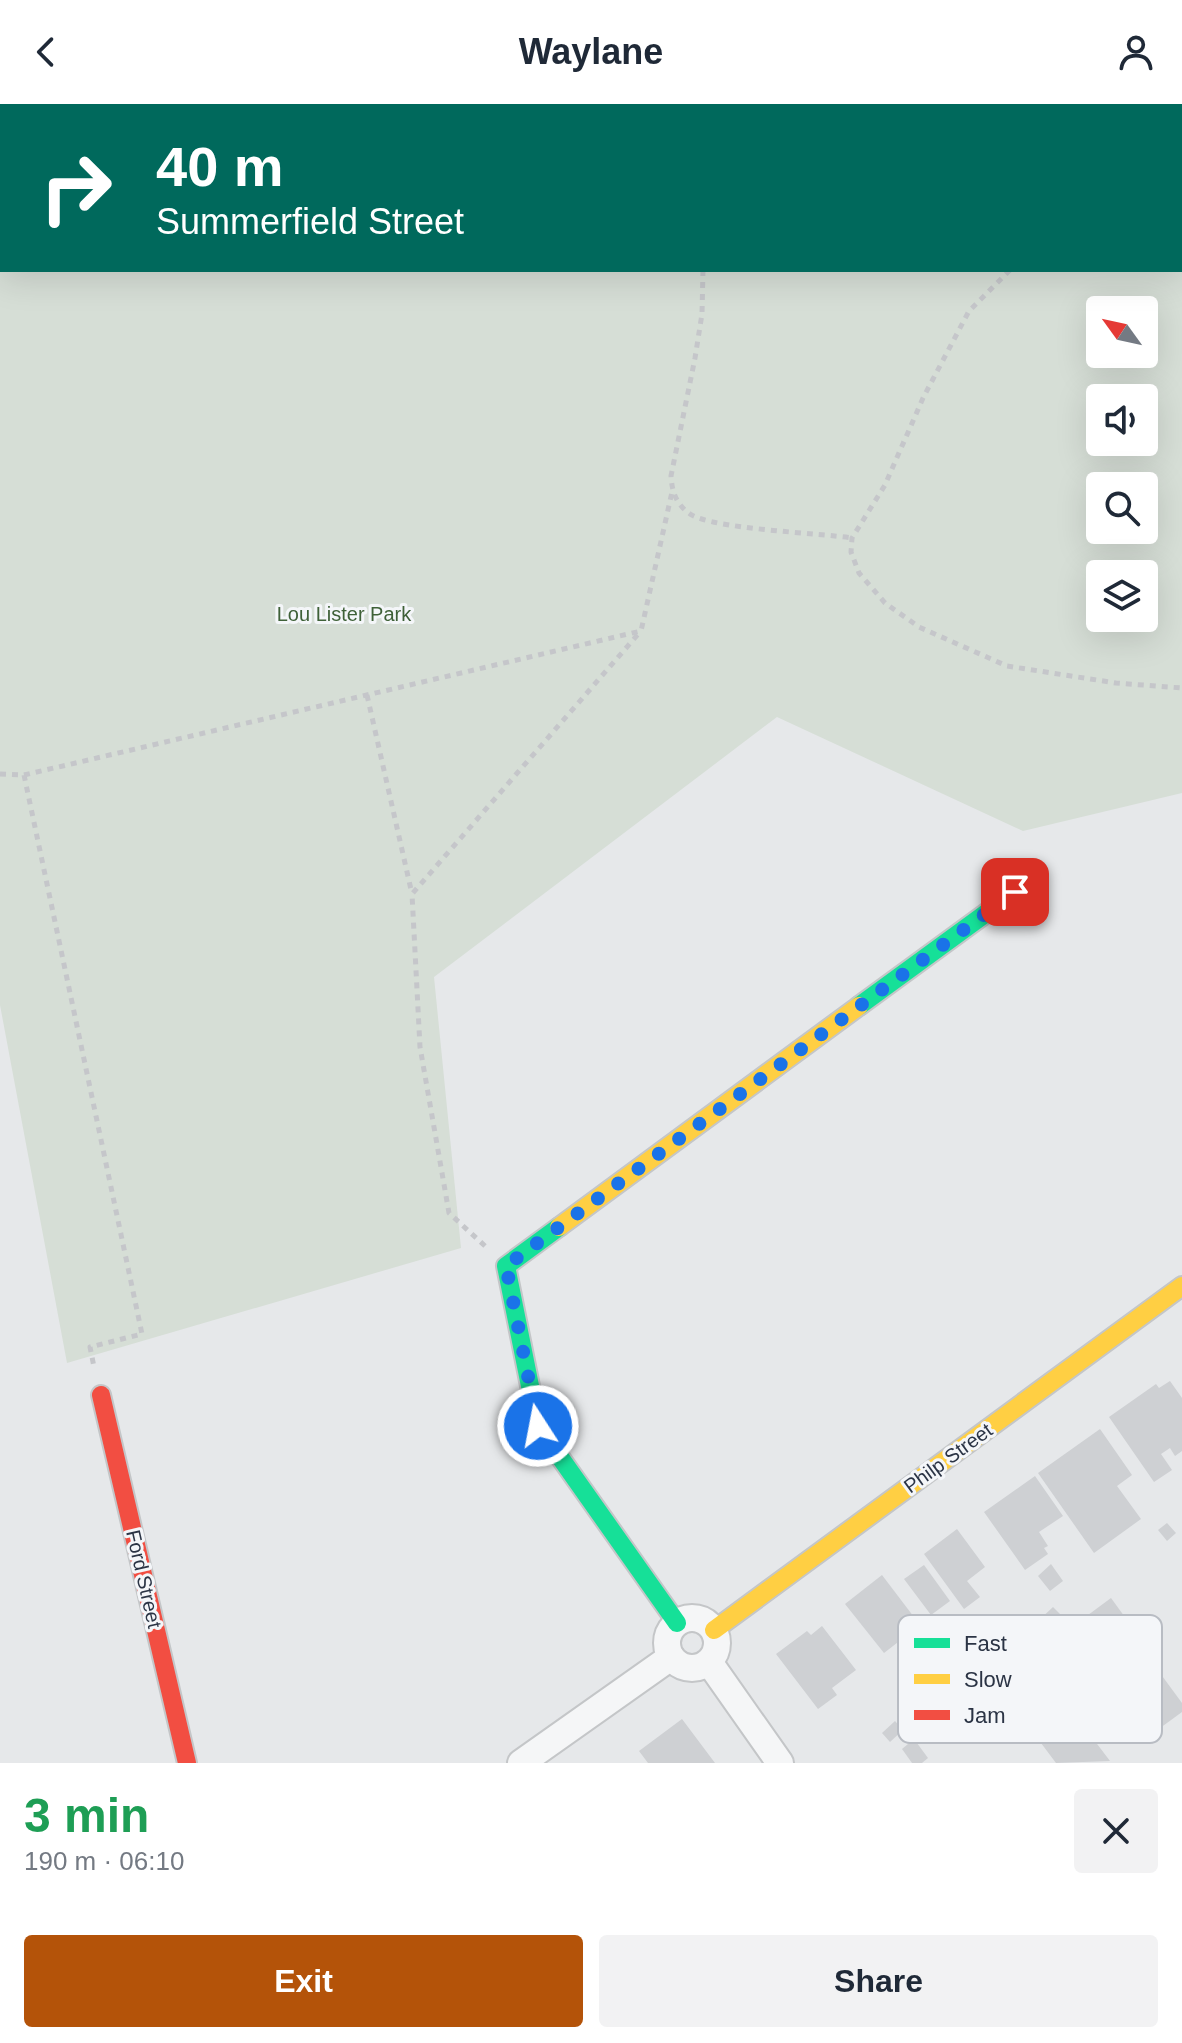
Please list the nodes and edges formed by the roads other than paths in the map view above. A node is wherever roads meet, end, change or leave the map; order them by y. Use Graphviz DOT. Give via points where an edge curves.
graph roads {
  1 [pos="1015,892"];
  2 [pos="1182,1286"];
  3 [pos="101,1395"];
  4 [pos="677,1623"];
  5 [pos="714,1630"];
  6 [pos="671,1657"];
  7 [pos="709,1662"];
  8 [pos="187,1763"];
  9 [pos="521,1763"];
  10 [pos="780,1763"];
  1 -- 4 [label="street" via="506,1266 538,1426"];
  2 -- 5 [label="street, Philp Street"];
  3 -- 8 [label="street, Ford Street"];
  4 -- 5 [label="street" via="694,1617"];
  4 -- 6 [label="street" via="667,1640"];
  5 -- 7 [label="street" via="718,1648"];
  6 -- 7 [label="street" via="692,1669"];
  6 -- 9 [label="street"];
  7 -- 10 [label="street"];
}
